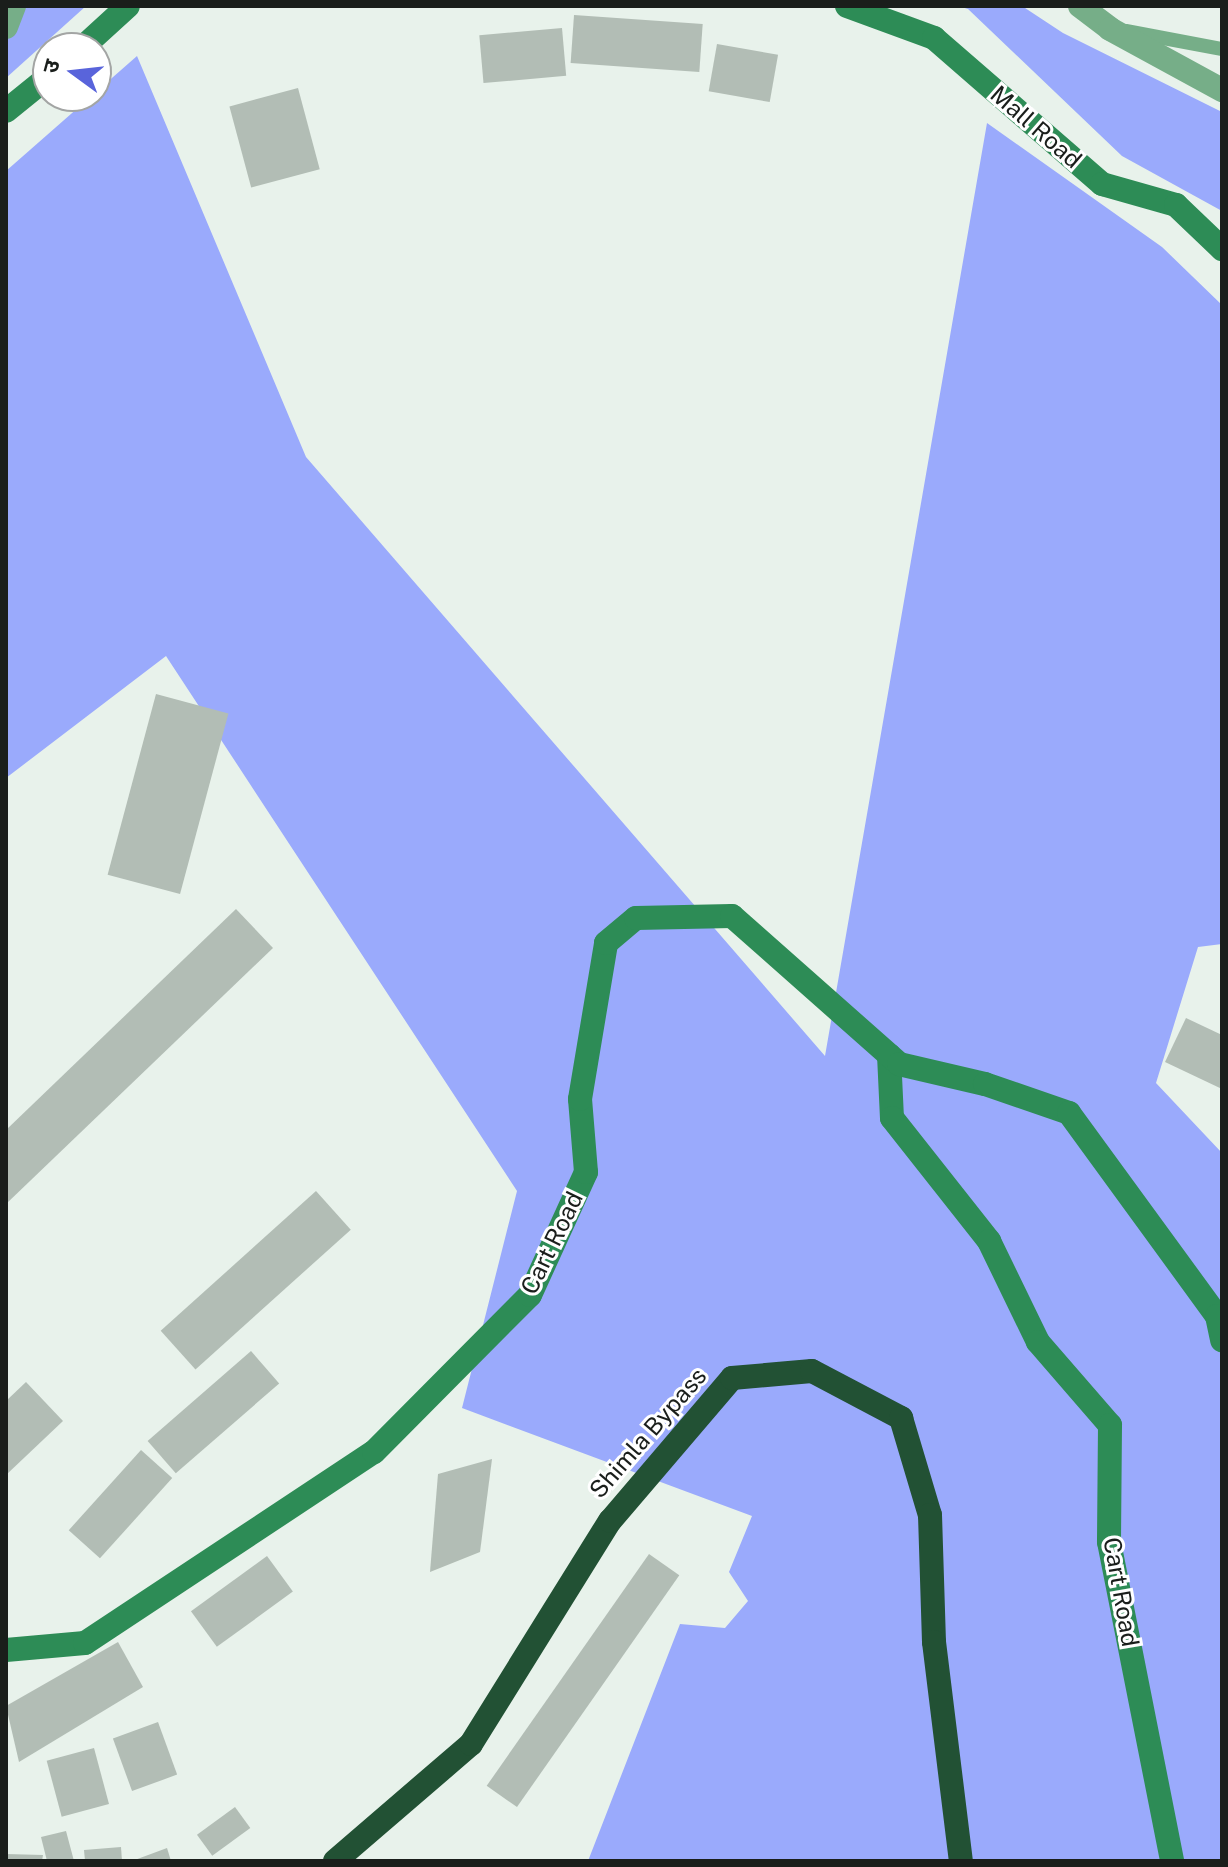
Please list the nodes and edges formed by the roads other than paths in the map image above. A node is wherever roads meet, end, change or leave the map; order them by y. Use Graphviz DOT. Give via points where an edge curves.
graph roads {
  1 [pos="14,6"];
  2 [pos="128,6"];
  3 [pos="847,6"];
  4 [pos="1080,6"];
  5 [pos="6,27"];
  6 [pos="1110,29"];
  7 [pos="100,32"];
  8 [pos="1222,49"];
  9 [pos="32,90"];
  10 [pos="1222,90"];
  11 [pos="6,111"];
  12 [pos="1222,249"];
  13 [pos="889,1055"];
  14 [pos="1222,1340"];
  15 [pos="6,1650"];
  16 [pos="335,1861"];
  17 [pos="961,1861"];
  18 [pos="1172,1861"];
  1 -- 5 [label="street"];
  2 -- 7 [label="main road"];
  3 -- 12 [label="main road, Mall Road" via="934,38 1102,184 1176,205"];
  4 -- 6 [label="street"];
  6 -- 8 [label="lane"];
  6 -- 10 [label="street"];
  9 -- 11 [label="main road"];
  13 -- 14 [label="main road, Cart Road" via="899,1064 1069,1113 1217,1316"];
  13 -- 15 [label="main road, Cart Road" via="732,916 636,918 606,943 580,1099 586,1172 530,1295 374,1452 85,1643"];
  13 -- 18 [label="main road, Cart Road" via="892,1118 989,1241 1038,1342 1110,1425 1109,1542"];
  16 -- 17 [label="highway, Shimla Bypass" via="471,1744 610,1521 732,1378 812,1371 901,1418 930,1515 934,1642"];
}
